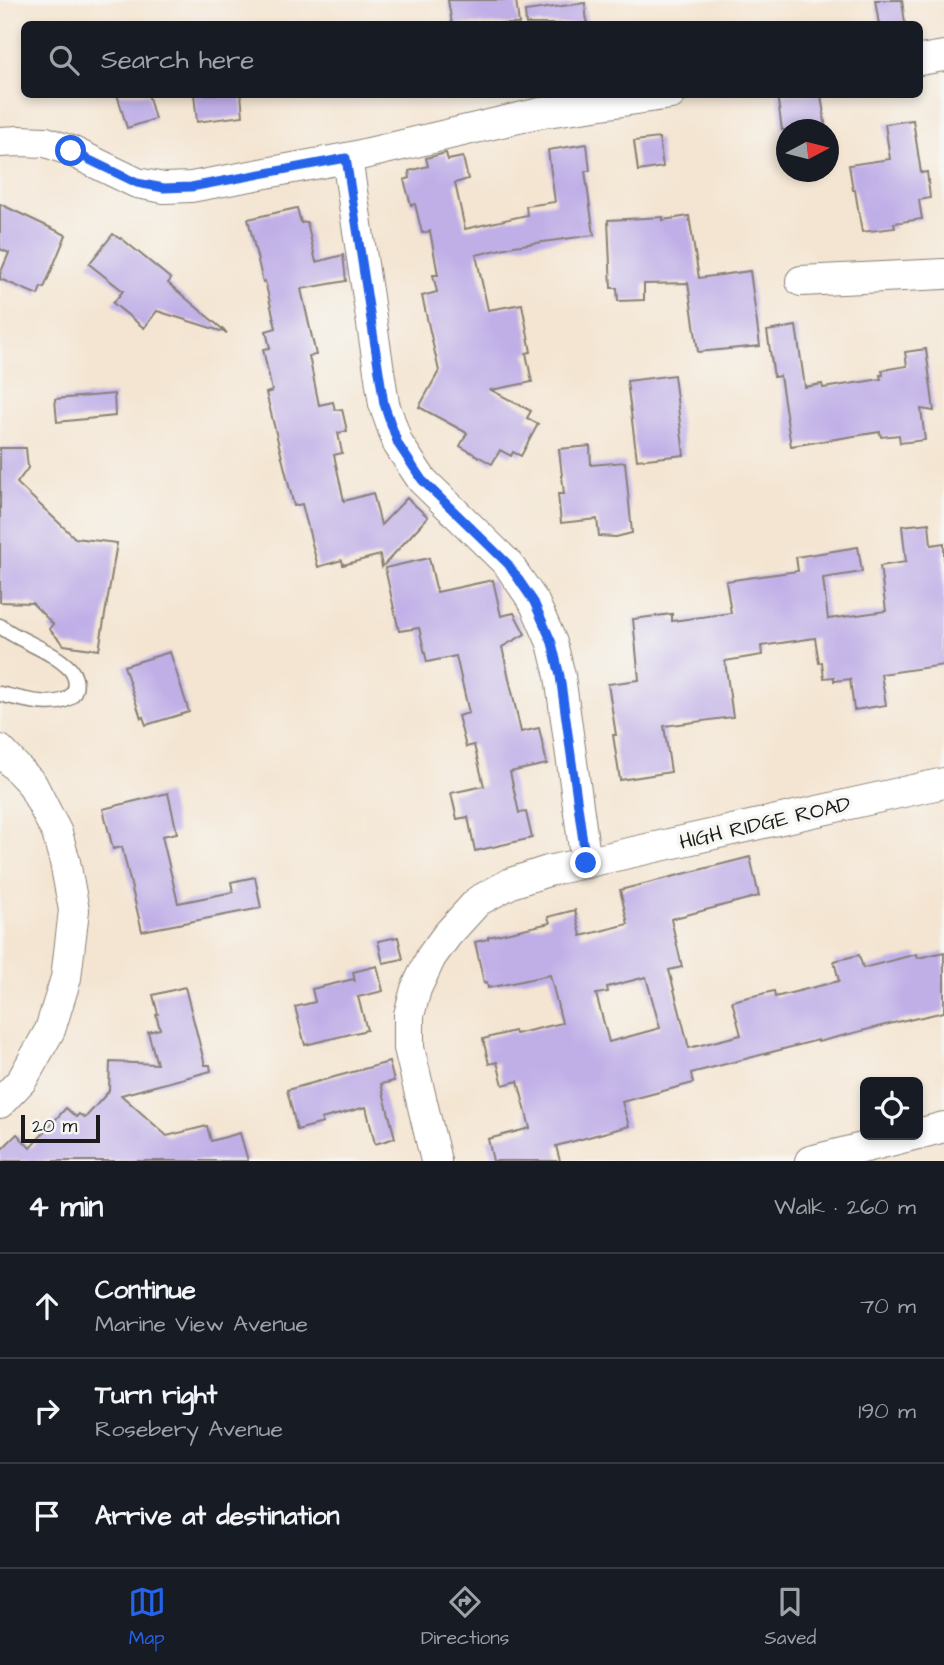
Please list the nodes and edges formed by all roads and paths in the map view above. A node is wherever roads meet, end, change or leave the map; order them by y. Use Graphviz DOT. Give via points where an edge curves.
graph roads {
  1 [pos="944,56"];
  2 [pos="923,59"];
  3 [pos="643,98"];
  4 [pos="0,142"];
  5 [pos="346,158"];
  6 [pos="944,274"];
  7 [pos="801,281"];
  8 [pos="0,626"];
  9 [pos="0,694"];
  10 [pos="0,750"];
  11 [pos="944,783"];
  12 [pos="586,863"];
  13 [pos="0,1104"];
  14 [pos="944,1127"];
  15 [pos="923,1132"];
  16 [pos="892,1140"];
  17 [pos="436,1161"];
  18 [pos="810,1161"];
  1 -- 2 [label="street"];
  3 -- 5 [label="street" via="540,113"];
  4 -- 5 [label="street" via="46,142 137,183 164,188"];
  5 -- 12 [label="street" via="384,404 398,444 422,480 508,564 539,612 560,676"];
  6 -- 7 [label="street"];
  8 -- 9 [label="lane" via="65,665 76,685 68,698 48,704"];
  10 -- 13 [label="street" via="32,784 57,833 74,910 66,978 50,1030 22,1080"];
  11 -- 12 [label="street, HIGH RIDGE ROAD"];
  12 -- 17 [label="street, HIGH RIDGE ROAD" via="511,883 478,901 431,957 409,1015 409,1048"];
  14 -- 15 [label="street"];
  16 -- 18 [label="street"];
}
